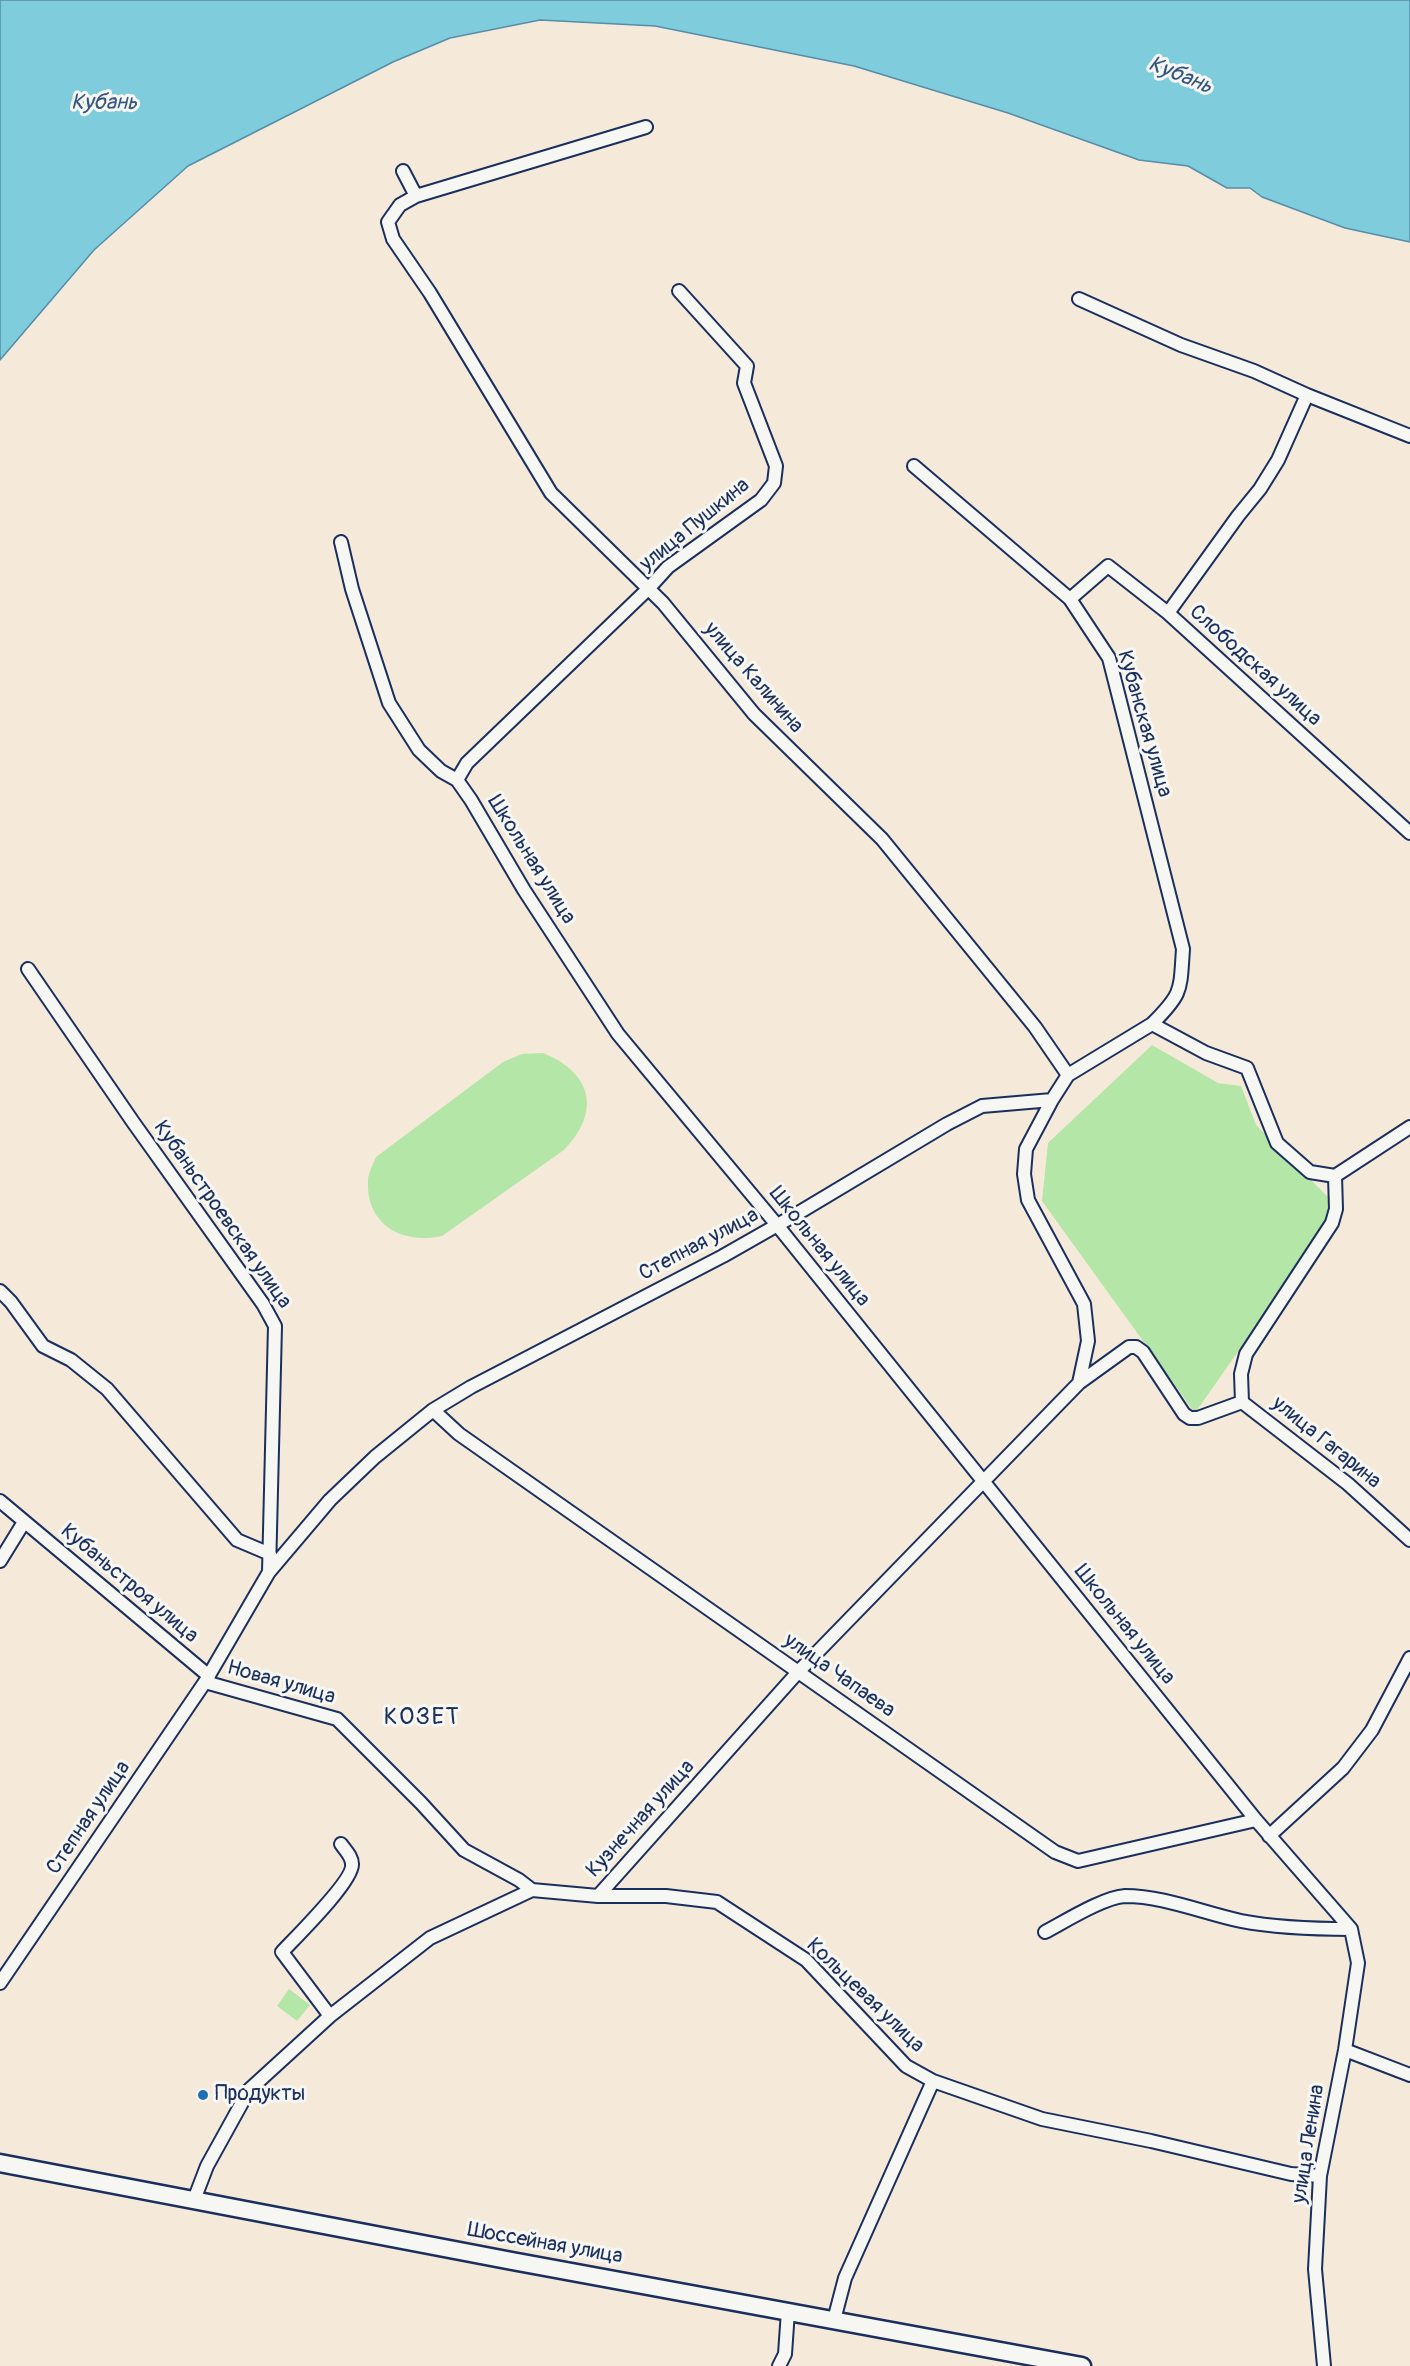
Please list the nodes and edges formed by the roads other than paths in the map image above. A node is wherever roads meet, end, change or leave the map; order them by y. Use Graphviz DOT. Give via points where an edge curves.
graph roads {
  1 [pos="646,127"];
  2 [pos="403,171"];
  3 [pos="416,196"];
  4 [pos="679,291"];
  5 [pos="1079,299"];
  6 [pos="1307,395"];
  7 [pos="1410,436"];
  8 [pos="914,466"];
  9 [pos="341,542"];
  10 [pos="648,589"];
  11 [pos="1070,599"];
  12 [pos="1167,613"];
  13 [pos="457,780"];
  14 [pos="1410,833"];
  15 [pos="28,969"];
  16 [pos="1152,1024"];
  17 [pos="1068,1075"];
  18 [pos="1052,1100"];
  19 [pos="1410,1127"];
  20 [pos="1335,1176"];
  21 [pos="777,1225"];
  22 [pos="0,1291"];
  23 [pos="1079,1383"];
  24 [pos="1242,1402"];
  25 [pos="433,1410"];
  26 [pos="983,1480"];
  27 [pos="0,1501"];
  28 [pos="24,1522"];
  29 [pos="1410,1540"];
  30 [pos="270,1554"];
  31 [pos="0,1561"];
  32 [pos="269,1572"];
  33 [pos="1410,1658"];
  34 [pos="799,1671"];
  35 [pos="207,1679"];
  36 [pos="1256,1820"];
  37 [pos="1269,1836"];
  38 [pos="341,1844"];
  39 [pos="532,1890"];
  40 [pos="598,1896"];
  41 [pos="1351,1929"];
  42 [pos="1045,1932"];
  43 [pos="0,1983"];
  44 [pos="330,2016"];
  45 [pos="1345,2050"];
  46 [pos="1410,2075"];
  47 [pos="933,2081"];
  48 [pos="0,2163"];
  49 [pos="1320,2176"];
  50 [pos="194,2200"];
  51 [pos="788,2311"];
  52 [pos="834,2320"];
  53 [pos="779,2366"];
  54 [pos="1082,2366"];
  55 [pos="1324,2366"];
  1 -- 3 [label="street"];
  2 -- 3 [label="street"];
  3 -- 10 [label="street, улица Калинина" via="400,205 388,222 393,239 551,493"];
  4 -- 10 [label="street, улица Пушкина" via="747,366 744,383 776,465 774,483 761,500 668,567"];
  5 -- 6 [label="street"];
  6 -- 7 [label="street"];
  6 -- 12 [label="street" via="1278,460 1260,489"];
  8 -- 11 [label="street, Кубанская улица"];
  9 -- 13 [label="street, Школьная улица" via="389,703 419,750"];
  10 -- 13 [label="street, улица Пушкина" via="466,763"];
  10 -- 17 [label="street, улица Калинина" via="754,714 882,839 1035,1028"];
  11 -- 12 [label="street, Слободская улица" via="1108,566"];
  11 -- 16 [label="street, Кубанская улица" via="1109,658 1183,949 1180,988 1174,1002"];
  12 -- 14 [label="street, Слободская улица"];
  13 -- 21 [label="street, Школьная улица" via="618,1034"];
  15 -- 30 [label="street, Кубаньстроевская улица" via="275,1326"];
  16 -- 17 [label="street, Кубанская улица"];
  16 -- 20 [label="street" via="1206,1053 1247,1068 1277,1143 1310,1172"];
  17 -- 18 [label="street"];
  18 -- 21 [label="street, Степная улица" via="982,1107"];
  18 -- 23 [label="street" via="1026,1149 1024,1174 1028,1200 1084,1304 1088,1341"];
  19 -- 20 [label="street"];
  20 -- 24 [label="street" via="1336,1209 1332,1223 1246,1354 1241,1374"];
  21 -- 25 [label="street, Степная улица"];
  21 -- 26 [label="street, Школьная улица"];
  22 -- 30 [label="street" via="44,1346 70,1360 107,1389 237,1540"];
  23 -- 24 [label="street, Кузнечная улица" via="1128,1347 1136,1347 1190,1418"];
  23 -- 26 [label="street, Кузнечная улица"];
  24 -- 29 [label="street, улица Гагарина" via="1348,1484"];
  25 -- 32 [label="street, Степная улица" via="330,1500"];
  25 -- 34 [label="street, улица Чапаева" via="459,1434"];
  26 -- 34 [label="street, Кузнечная улица"];
  26 -- 36 [label="street, Школьная улица"];
  27 -- 28 [label="street, Кубаньстроя улица"];
  28 -- 31 [label="street"];
  28 -- 35 [label="street, Кубаньстроя улица"];
  30 -- 32 [label="street, Кубаньстроевская улица"];
  32 -- 35 [label="street, Степная улица"];
  33 -- 37 [label="street" via="1372,1730 1343,1768"];
  34 -- 36 [label="street, улица Чапаева" via="1055,1852 1078,1861"];
  34 -- 40 [label="street, Кузнечная улица"];
  35 -- 39 [label="street, Новая улица" via="337,1719 464,1850"];
  35 -- 43 [label="street, Степная улица"];
  36 -- 37 [label="street, Школьная улица"];
  37 -- 41 [label="street, Школьная улица"];
  38 -- 44 [label="street" via="353,1866 346,1881 282,1952"];
  39 -- 40 [label="street, Кузнечная улица"];
  39 -- 44 [label="street" via="430,1938"];
  40 -- 47 [label="street, Кольцевая улица" via="666,1896 717,1902 806,1960 906,2066"];
  41 -- 42 [label="street" via="1242,1921 1167,1902 1124,1896"];
  41 -- 45 [label="street, улица Ленина" via="1358,1964"];
  44 -- 50 [label="street" via="249,2090 207,2166"];
  45 -- 46 [label="street"];
  45 -- 49 [label="street, улица Ленина"];
  47 -- 49 [label="street, Кольцевая улица" via="1042,2119 1291,2174"];
  47 -- 52 [label="street" via="845,2278"];
  48 -- 50 [label="street, Шоссейная улица"];
  49 -- 55 [label="street, улица Ленина" via="1315,2270"];
  50 -- 51 [label="street, Шоссейная улица"];
  51 -- 52 [label="street, Шоссейная улица"];
  51 -- 53 [label="street" via="785,2354"];
  52 -- 54 [label="street, Шоссейная улица"];
}
